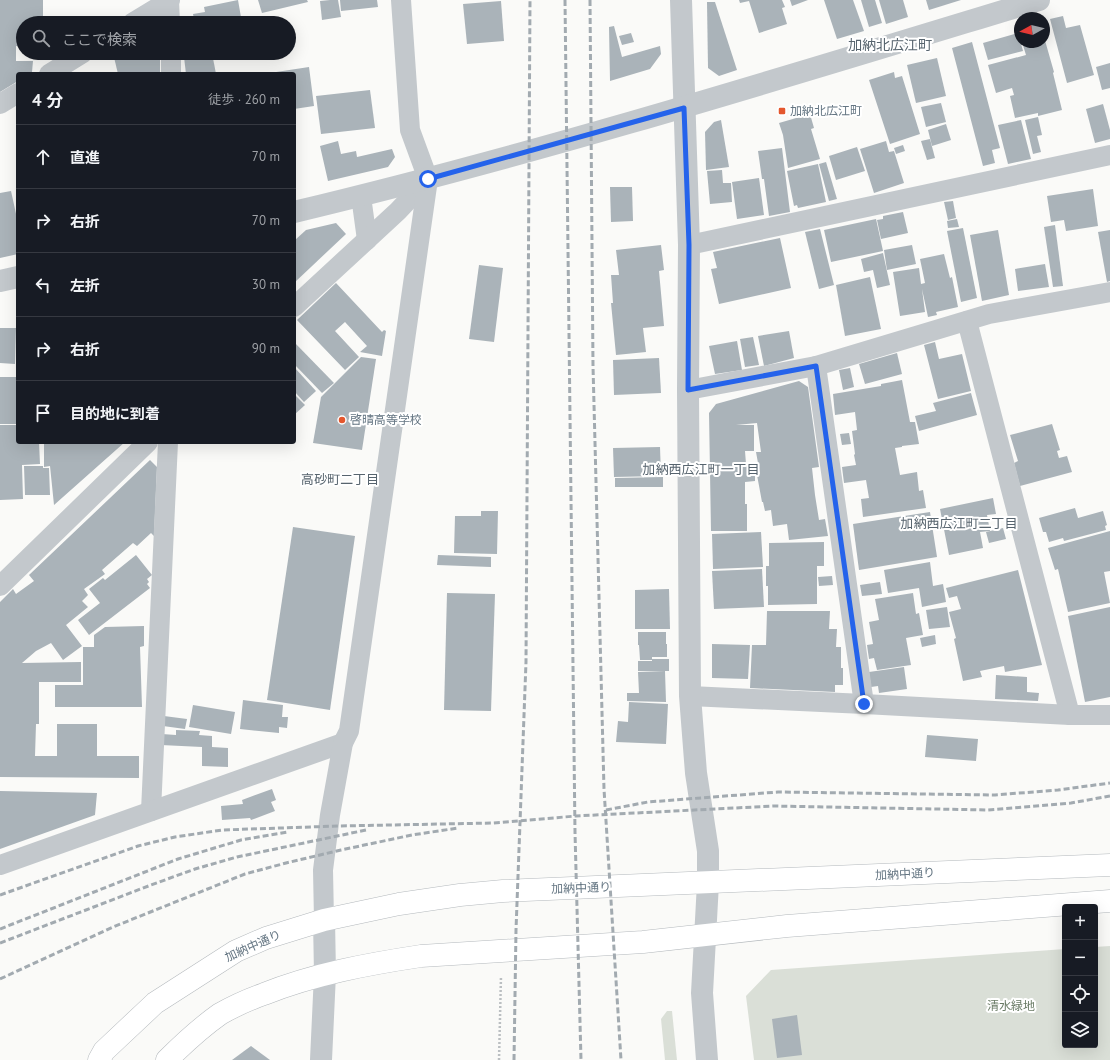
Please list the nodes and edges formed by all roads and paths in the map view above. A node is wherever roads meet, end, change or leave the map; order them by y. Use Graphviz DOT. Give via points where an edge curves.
graph roads {
  1 [pos="170,0"];
  2 [pos="401,0"];
  3 [pos="681,0"];
  4 [pos="1039,0"];
  5 [pos="144,16"];
  6 [pos="170,16"];
  7 [pos="72,60"];
  8 [pos="171,60"];
  9 [pos="52,72"];
  10 [pos="171,72"];
  11 [pos="16,94"];
  12 [pos="0,104"];
  13 [pos="684,108"];
  14 [pos="1110,155"];
  15 [pos="428,179"];
  16 [pos="361,196"];
  17 [pos="296,212"];
  18 [pos="367,240"];
  19 [pos="689,245"];
  20 [pos="16,277"];
  21 [pos="0,281"];
  22 [pos="1110,292"];
  23 [pos="296,305"];
  24 [pos="967,321"];
  25 [pos="816,366"];
  26 [pos="688,390"];
  27 [pos="146,444"];
  28 [pos="168,444"];
  29 [pos="0,586"];
  30 [pos="690,696"];
  31 [pos="864,704"];
  32 [pos="1070,715"];
  33 [pos="1110,715"];
  34 [pos="343,742"];
  35 [pos="151,811"];
  36 [pos="0,865"];
  37 [pos="1110,865"];
  38 [pos="708,882"];
  39 [pos="1110,901"];
  40 [pos="324,920"];
  41 [pos="705,936"];
  42 [pos="325,974"];
  43 [pos="501,975"];
  44 [pos="99,1060"];
  45 [pos="168,1060"];
  46 [pos="321,1060"];
  47 [pos="499,1060"];
  48 [pos="707,1060"];
  1 -- 5 [label="street"];
  1 -- 6 [label="street"];
  2 -- 15 [label="street" via="410,130"];
  3 -- 13 [label="street"];
  4 -- 13 [label="street"];
  7 -- 9 [label="street"];
  8 -- 10 [label="street"];
  11 -- 12 [label="street"];
  13 -- 15 [label="street"];
  13 -- 19 [label="street"];
  14 -- 19 [label="street"];
  15 -- 16 [label="street"];
  15 -- 18 [label="street"];
  15 -- 34 [label="street" via="349,731"];
  16 -- 17 [label="street"];
  16 -- 18 [label="street"];
  18 -- 23 [label="street"];
  19 -- 26 [label="street"];
  20 -- 21 [label="street"];
  22 -- 24 [label="street" via="990,314"];
  24 -- 25 [label="street"];
  24 -- 32 [label="street"];
  25 -- 26 [label="street"];
  25 -- 31 [label="street"];
  26 -- 30 [label="street"];
  27 -- 29 [label="street"];
  28 -- 35 [label="street"];
  30 -- 31 [label="street"];
  30 -- 38 [label="street" via="696,773 708,851"];
  31 -- 32 [label="street"];
  32 -- 33 [label="street"];
  34 -- 35 [label="street"];
  34 -- 40 [label="street" via="324,870"];
  35 -- 36 [label="street"];
  37 -- 38 [label="highway, 加納中通り"];
  38 -- 40 [label="highway, 加納中通り" via="460,895 399,904"];
  38 -- 41 [label="street"];
  39 -- 41 [label="highway" via="787,926"];
  40 -- 42 [label="street"];
  40 -- 44 [label="highway, 加納中通り" via="266,938 236,951 155,1003 104,1051"];
  41 -- 42 [label="highway" via="421,956"];
  41 -- 48 [label="street" via="702,993"];
  42 -- 45 [label="highway" via="265,993 220,1014"];
  42 -- 46 [label="street"];
  43 -- 47 [label="path"];
}
